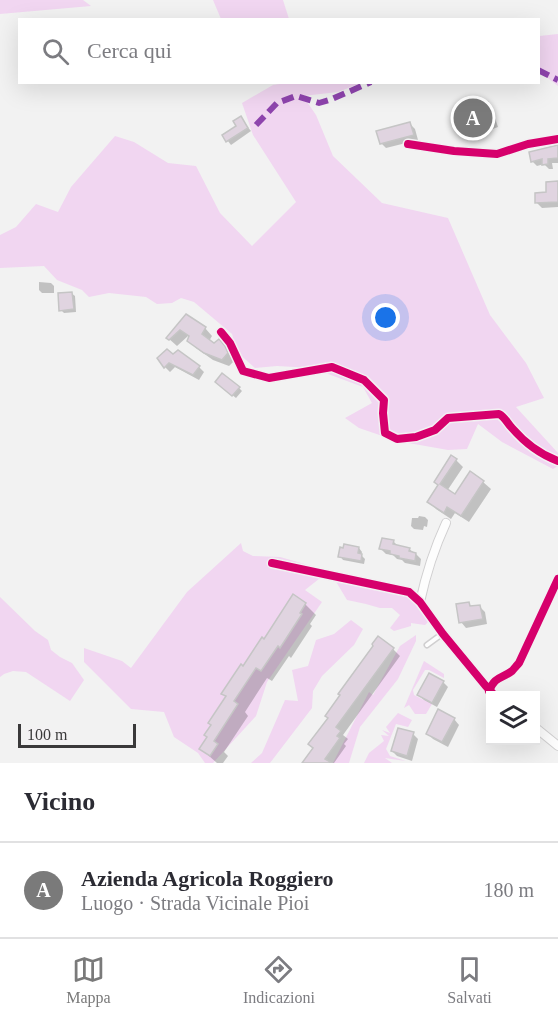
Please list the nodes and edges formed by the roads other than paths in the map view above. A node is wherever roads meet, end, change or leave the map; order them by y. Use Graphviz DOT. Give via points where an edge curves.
graph roads {
  1 [pos="558,139"];
  2 [pos="408,144"];
  3 [pos="221,332"];
  4 [pos="558,461"];
  5 [pos="446,524"];
  6 [pos="272,563"];
  7 [pos="420,602"];
  8 [pos="443,634"];
  9 [pos="427,645"];
  10 [pos="490,691"];
  11 [pos="540,731"];
  12 [pos="558,746"];
  1 -- 2 [label="street" via="497,154"];
  3 -- 4 [label="street" via="243,371 270,378 332,367 364,380 384,400 385,433 397,439 435,430 448,418 499,414 530,447"];
  5 -- 7 [label="street" via="427,570"];
  6 -- 7 [label="street" via="409,591"];
  7 -- 8 [label="street"];
  8 -- 9 [label="lane"];
  8 -- 10 [label="street"];
  11 -- 12 [label="street"];
}
